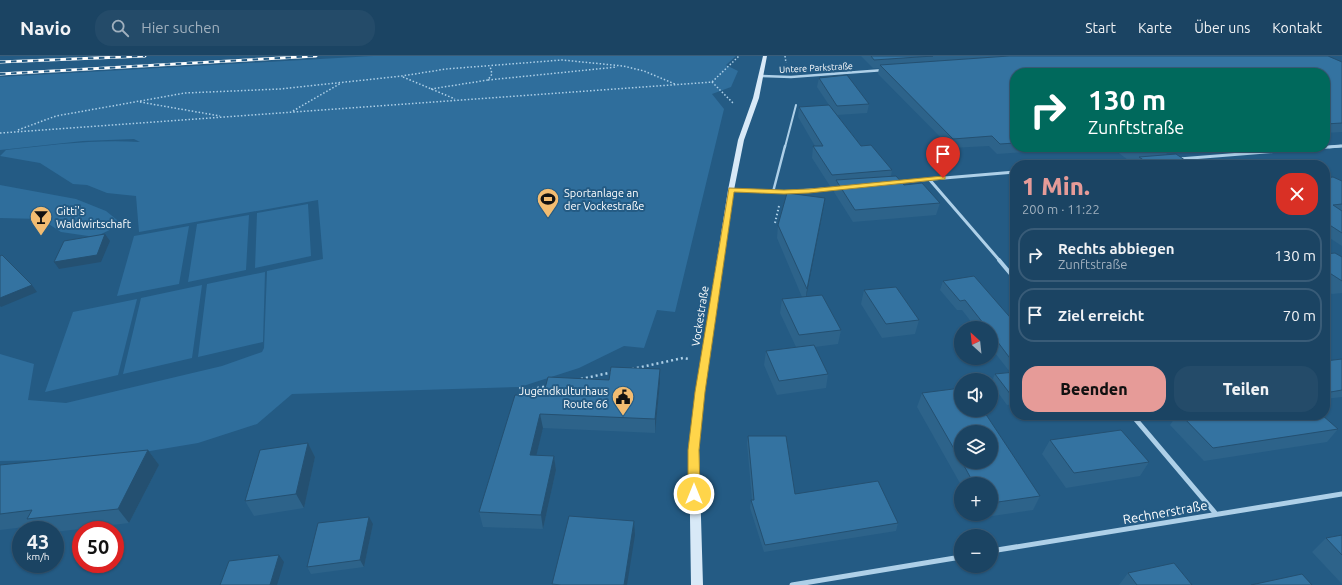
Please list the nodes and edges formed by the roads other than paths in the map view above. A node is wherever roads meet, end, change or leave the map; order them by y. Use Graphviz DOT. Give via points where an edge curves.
graph roads {
  1 [pos="765,56"];
  2 [pos="890,70"];
  3 [pos="761,76"];
  4 [pos="796,105"];
  5 [pos="1342,146"];
  6 [pos="1330,147"];
  7 [pos="1265,152"];
  8 [pos="1176,159"];
  9 [pos="1010,172"];
  10 [pos="929,179"];
  11 [pos="890,183"];
  12 [pos="844,188"];
  13 [pos="731,190"];
  14 [pos="773,192"];
  15 [pos="1010,273"];
  16 [pos="1136,420"];
  17 [pos="1342,494"];
  18 [pos="1216,514"];
  19 [pos="998,551"];
  20 [pos="954,557"];
  21 [pos="697,585"];
  22 [pos="792,585"];
  1 -- 3 [label="main road, Vockestraße"];
  2 -- 3 [label="street, Untere Parkstraße" via="790,77"];
  3 -- 13 [label="main road, Vockestraße" via="741,140"];
  4 -- 14 [label="lane"];
  5 -- 6 [label="street"];
  7 -- 8 [label="street"];
  9 -- 10 [label="street"];
  10 -- 11 [label="street"];
  10 -- 15 [label="street"];
  12 -- 14 [label="street"];
  13 -- 14 [label="street"];
  13 -- 21 [label="main road, Vockestraße" via="700,392 694,450"];
  16 -- 18 [label="street"];
  17 -- 18 [label="street, Rechnerstraße"];
  18 -- 19 [label="street, Rechnerstraße"];
  20 -- 22 [label="street"];
}
